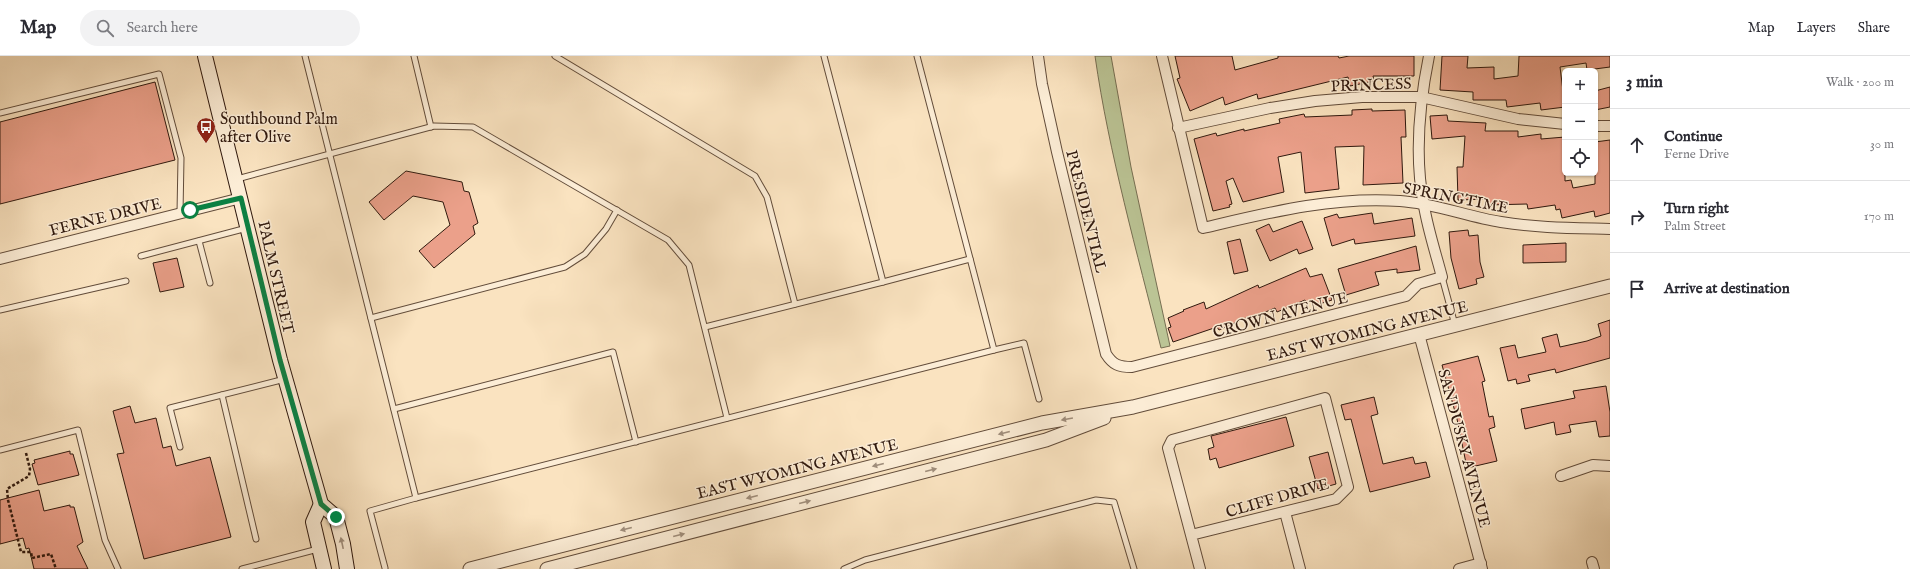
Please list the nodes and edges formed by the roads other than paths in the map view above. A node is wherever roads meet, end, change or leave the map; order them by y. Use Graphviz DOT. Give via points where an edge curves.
graph roads {
  1 [pos="205,56"];
  2 [pos="305,56"];
  3 [pos="414,56"];
  4 [pos="555,56"];
  5 [pos="824,56"];
  6 [pos="917,56"];
  7 [pos="1038,56"];
  8 [pos="1162,56"];
  9 [pos="1429,56"];
  10 [pos="1421,97"];
  11 [pos="0,114"];
  12 [pos="1562,124"];
  13 [pos="1598,126"];
  14 [pos="1610,126"];
  15 [pos="431,127"];
  16 [pos="1178,128"];
  17 [pos="331,155"];
  18 [pos="236,179"];
  19 [pos="241,198"];
  20 [pos="1423,205"];
  21 [pos="617,210"];
  22 [pos="180,213"];
  23 [pos="248,228"];
  24 [pos="1610,229"];
  25 [pos="199,241"];
  26 [pos="141,256"];
  27 [pos="0,258"];
  28 [pos="970,259"];
  29 [pos="1442,277"];
  30 [pos="126,281"];
  31 [pos="883,282"];
  32 [pos="210,283"];
  33 [pos="1610,286"];
  34 [pos="795,304"];
  35 [pos="0,310"];
  36 [pos="371,318"];
  37 [pos="1455,325"];
  38 [pos="705,328"];
  39 [pos="1420,334"];
  40 [pos="994,350"];
  41 [pos="1119,367"];
  42 [pos="286,379"];
  43 [pos="222,395"];
  44 [pos="1039,399"];
  45 [pos="1133,407"];
  46 [pos="394,409"];
  47 [pos="727,418"];
  48 [pos="636,442"];
  49 [pos="180,447"];
  50 [pos="0,450"];
  51 [pos="1610,466"];
  52 [pos="1561,476"];
  53 [pos="416,498"];
  54 [pos="321,504"];
  55 [pos="1285,512"];
  56 [pos="1191,535"];
  57 [pos="256,539"];
  58 [pos="320,549"];
  59 [pos="1481,566"];
  60 [pos="384,568"];
  61 [pos="118,569"];
  62 [pos="242,569"];
  63 [pos="324,569"];
  64 [pos="347,569"];
  65 [pos="470,569"];
  66 [pos="547,569"];
  67 [pos="844,569"];
  68 [pos="1134,569"];
  69 [pos="1200,569"];
  70 [pos="1300,569"];
  71 [pos="1458,569"];
  1 -- 18 [label="main road, PALM STREET"];
  2 -- 17 [label="lane"];
  3 -- 15 [label="lane"];
  4 -- 34 [label="lane" via="755,176 767,197"];
  5 -- 31 [label="lane"];
  6 -- 28 [label="lane"];
  7 -- 41 [label="street, PRESIDENTIAL" via="1057,152 1106,354 1111,362"];
  8 -- 16 [label="street"];
  9 -- 10 [label="street"];
  10 -- 12 [label="street, PRINCESS" via="1518,119"];
  10 -- 16 [label="street, PRINCESS" via="1362,97 1315,101"];
  10 -- 20 [label="street" via="1419,156"];
  11 -- 22 [label="lane" via="159,74 181,158"];
  13 -- 14 [label="street"];
  15 -- 17 [label="lane"];
  15 -- 21 [label="lane" via="473,127"];
  16 -- 20 [label="street, SPRINGTIME" via="1202,228 1276,211 1328,203 1401,201"];
  17 -- 18 [label="lane"];
  17 -- 36 [label="lane"];
  18 -- 19 [label="main road, PALM STREET"];
  19 -- 22 [label="street, FERNE DRIVE"];
  19 -- 23 [label="main road, PALM STREET"];
  20 -- 24 [label="street, SPRINGTIME" via="1502,222"];
  20 -- 29 [label="street"];
  21 -- 36 [label="lane" via="606,229 585,254 565,267"];
  21 -- 38 [label="lane" via="668,240 689,265"];
  22 -- 27 [label="street, FERNE DRIVE"];
  23 -- 25 [label="lane"];
  23 -- 42 [label="main road, PALM STREET"];
  25 -- 26 [label="lane"];
  25 -- 32 [label="lane"];
  28 -- 31 [label="lane"];
  28 -- 40 [label="lane"];
  29 -- 37 [label="lane"];
  29 -- 41 [label="street, CROWN AVENUE" via="1418,284 1406,296 1149,364"];
  30 -- 35 [label="lane"];
  31 -- 34 [label="lane"];
  33 -- 37 [label="street, EAST WYOMING AVENUE"];
  34 -- 38 [label="lane"];
  36 -- 46 [label="lane"];
  37 -- 39 [label="street, EAST WYOMING AVENUE"];
  38 -- 47 [label="lane"];
  39 -- 45 [label="street, EAST WYOMING AVENUE"];
  39 -- 59 [label="street, SANDUSKY AVENUE"];
  40 -- 44 [label="lane" via="1024,343"];
  40 -- 47 [label="lane"];
  42 -- 43 [label="lane"];
  42 -- 54 [label="main road, PALM STREET"];
  43 -- 49 [label="lane" via="170,408"];
  43 -- 57 [label="lane"];
  45 -- 65 [label="street, EAST WYOMING AVENUE, one-way" via="1042,423"];
  66 -- 45 [label="street, EAST WYOMING AVENUE, one-way" via="1046,440"];
  46 -- 48 [label="lane" via="614,352"];
  46 -- 53 [label="lane"];
  47 -- 48 [label="lane"];
  48 -- 53 [label="lane"];
  50 -- 61 [label="lane" via="78,430 105,540"];
  51 -- 52 [label="street" via="1593,465"];
  53 -- 60 [label="lane" via="370,511"];
  54 -- 58 [label="main road" via="313,522"];
  64 -- 54 [label="main road, one-way" via="336,517"];
  55 -- 56 [label="street, CLIFF DRIVE"];
  55 -- 56 [label="street, CLIFF DRIVE" via="1336,498 1348,487 1325,398 1172,440 1168,448"];
  55 -- 70 [label="street"];
  56 -- 69 [label="street"];
  58 -- 62 [label="lane"];
  58 -- 63 [label="main road"];
  59 -- 71 [label="street"];
  67 -- 68 [label="lane" via="865,560 1096,500 1114,502"];
}
